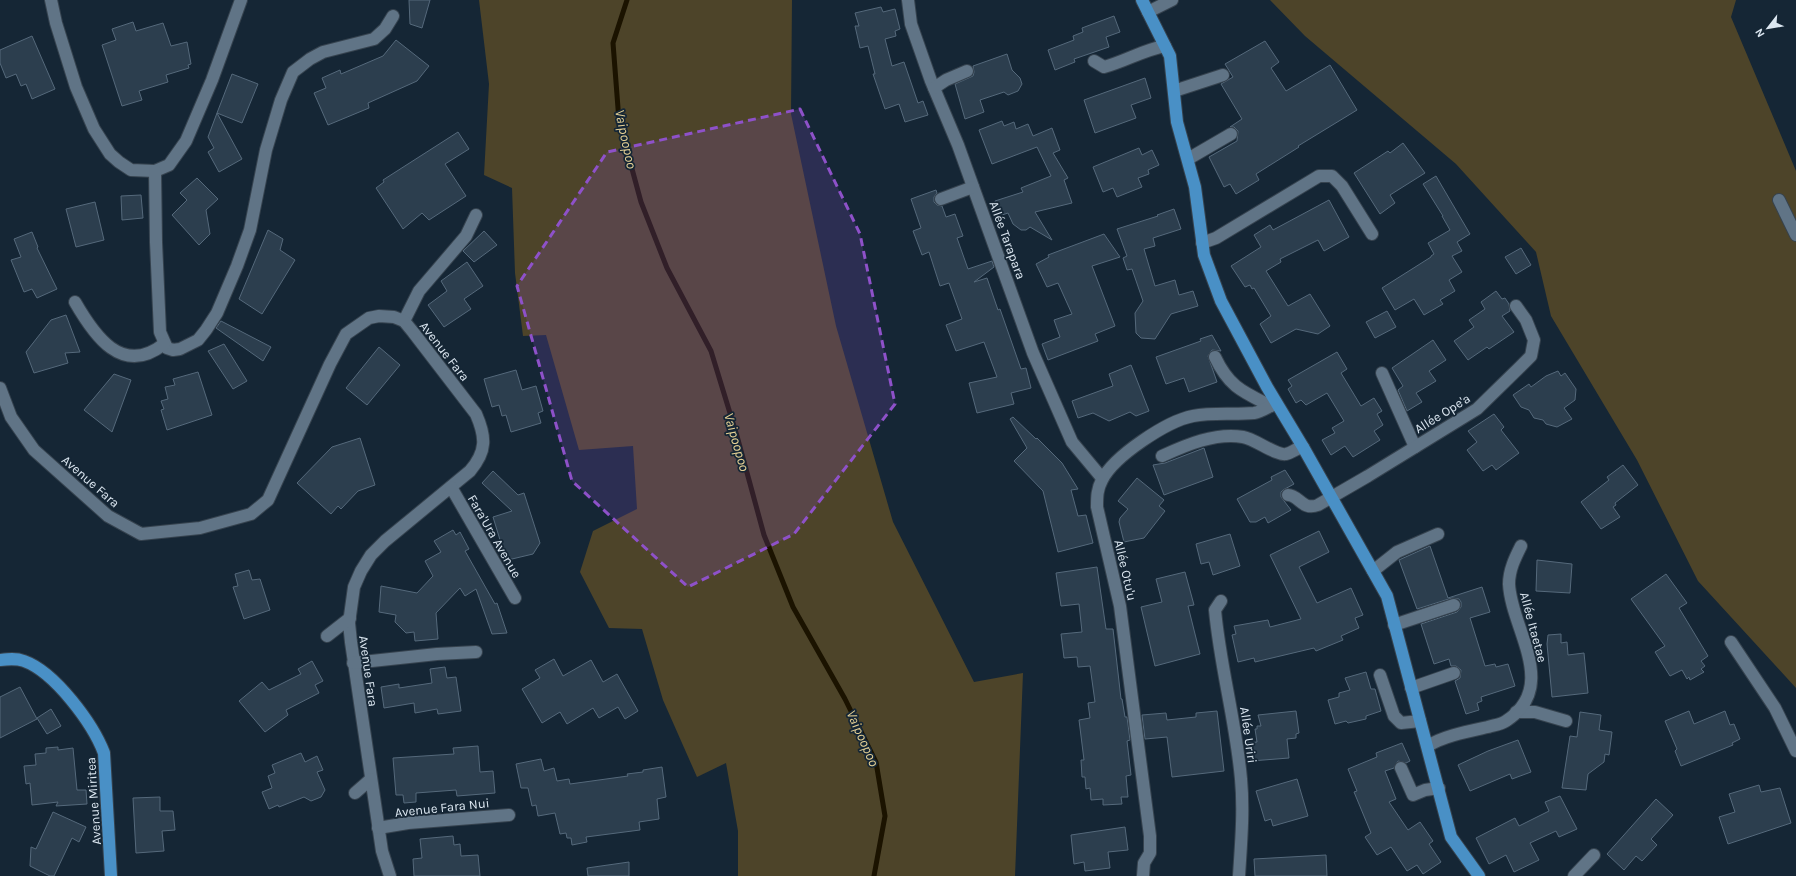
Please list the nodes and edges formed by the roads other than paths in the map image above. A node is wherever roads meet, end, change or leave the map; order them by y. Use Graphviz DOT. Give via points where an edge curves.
graph roads {
  1 [pos="51,0"];
  2 [pos="241,0"];
  3 [pos="908,0"];
  4 [pos="1142,0"];
  5 [pos="1172,0"];
  6 [pos="1148,12"];
  7 [pos="392,16"];
  8 [pos="1165,46"];
  9 [pos="1094,61"];
  10 [pos="967,71"];
  11 [pos="1223,75"];
  12 [pos="934,88"];
  13 [pos="1174,91"];
  14 [pos="1231,134"];
  15 [pos="1188,160"];
  16 [pos="155,171"];
  17 [pos="974,187"];
  18 [pos="941,199"];
  19 [pos="1779,200"];
  20 [pos="476,215"];
  21 [pos="1372,234"];
  22 [pos="1796,235"];
  23 [pos="1202,243"];
  24 [pos="75,302"];
  25 [pos="1516,306"];
  26 [pos="404,321"];
  27 [pos="164,344"];
  28 [pos="1215,357"];
  29 [pos="1382,373"];
  30 [pos="0,388"];
  31 [pos="1274,404"];
  32 [pos="1303,447"];
  33 [pos="1415,447"];
  34 [pos="1162,456"];
  35 [pos="1102,478"];
  36 [pos="451,487"];
  37 [pos="1288,495"];
  38 [pos="1332,498"];
  39 [pos="1438,534"];
  40 [pos="1521,546"];
  41 [pos="1373,572"];
  42 [pos="515,598"];
  43 [pos="1221,601"];
  44 [pos="1454,605"];
  45 [pos="350,618"];
  46 [pos="1394,625"];
  47 [pos="327,636"];
  48 [pos="1731,642"];
  49 [pos="476,652"];
  50 [pos="0,660"];
  51 [pos="353,663"];
  52 [pos="1454,672"];
  53 [pos="1380,674"];
  54 [pos="1411,688"];
  55 [pos="1516,712"];
  56 [pos="1420,721"];
  57 [pos="1566,721"];
  58 [pos="1428,746"];
  59 [pos="1796,751"];
  60 [pos="1401,768"];
  61 [pos="371,779"];
  62 [pos="1439,788"];
  63 [pos="355,793"];
  64 [pos="509,814"];
  65 [pos="378,828"];
  66 [pos="1594,855"];
  67 [pos="1475,875"];
  68 [pos="111,876"];
  69 [pos="390,876"];
  70 [pos="1143,876"];
  71 [pos="1239,876"];
  72 [pos="1574,876"];
  1 -- 16 [label="street" via="76,87 94,129 110,154 125,166 136,171"];
  2 -- 16 [label="street" via="212,80 186,141 168,165"];
  3 -- 12 [label="street, Allée Tarapara" via="911,24"];
  4 -- 6 [label="main road"];
  5 -- 6 [label="street"];
  6 -- 8 [label="main road"];
  7 -- 27 [label="street" via="385,29 374,39 323,52 294,72 281,100 266,150 250,230 217,313 202,335 192,344 173,350"];
  8 -- 9 [label="street" via="1144,50 1104,68"];
  8 -- 13 [label="main road" via="1170,56"];
  10 -- 12 [label="street"];
  11 -- 13 [label="street"];
  12 -- 17 [label="street, Allée Tarapara"];
  13 -- 15 [label="main road" via="1177,122"];
  14 -- 15 [label="street"];
  15 -- 23 [label="main road" via="1195,187"];
  16 -- 27 [label="street" via="157,287 160,332"];
  17 -- 18 [label="street"];
  17 -- 35 [label="street, Allée Tarapara" via="1033,353 1072,442"];
  19 -- 22 [label="street"];
  20 -- 26 [label="street" via="466,236 419,291"];
  21 -- 23 [label="street" via="1342,186 1330,175 1319,176 1216,238"];
  23 -- 31 [label="main road" via="1221,301"];
  24 -- 27 [label="street" via="93,332 102,342 115,350 126,354 147,354"];
  25 -- 33 [label="street, Allée Ope'a" via="1526,320 1534,340 1530,356 1477,409"];
  26 -- 30 [label="street, Avenue Fara" via="394,317 369,318 346,334 268,500 250,514 200,528 141,534 108,516 34,450 11,417"];
  26 -- 36 [label="street, Avenue Fara" via="476,414 482,428 484,441 477,463"];
  28 -- 31 [label="street" via="1230,381 1244,392"];
  29 -- 33 [label="street"];
  31 -- 32 [label="main road"];
  31 -- 35 [label="street, Allée Otu'u" via="1255,413 1193,416 1172,423 1126,452"];
  32 -- 34 [label="street" via="1280,454 1242,437 1223,437 1191,443"];
  32 -- 38 [label="main road"];
  33 -- 38 [label="street, Allée Ope'a"];
  35 -- 70 [label="street, Allée Otu'u" via="1097,507 1120,606 1150,836 1150,853 1144,863"];
  36 -- 42 [label="street, Fara'Ura Avenue"];
  36 -- 45 [label="street, Avenue Fara" via="384,541 371,555 354,587"];
  37 -- 38 [label="street, Allée Ope'a" via="1312,507"];
  38 -- 41 [label="main road"];
  39 -- 41 [label="street" via="1397,552"];
  40 -- 55 [label="street, Allée Itaetae" via="1512,562 1509,582 1511,599 1527,646 1532,670 1528,694"];
  41 -- 46 [label="main road" via="1387,596"];
  43 -- 71 [label="street, Allée Uriri" via="1215,610 1217,635 1226,675 1241,778 1242,832"];
  44 -- 46 [label="street"];
  45 -- 47 [label="street"];
  45 -- 51 [label="street, Avenue Fara"];
  46 -- 54 [label="main road"];
  48 -- 59 [label="street" via="1775,708"];
  49 -- 51 [label="street"];
  50 -- 68 [label="main road, Avenue Miritea" via="24,661 51,678 98,738 104,753"];
  51 -- 61 [label="street, Avenue Fara"];
  52 -- 54 [label="street"];
  53 -- 56 [label="street" via="1394,716 1401,723"];
  54 -- 56 [label="main road"];
  55 -- 57 [label="street" via="1535,712"];
  55 -- 58 [label="street, Allée Itaetae" via="1496,726"];
  56 -- 58 [label="main road"];
  58 -- 62 [label="main road"];
  60 -- 62 [label="street" via="1413,795"];
  61 -- 63 [label="street"];
  61 -- 65 [label="street, Avenue Fara"];
  62 -- 67 [label="main road" via="1451,837"];
  64 -- 65 [label="street, Avenue Fara Nui"];
  65 -- 69 [label="street, Avenue Fara"];
  66 -- 72 [label="street"];
}
